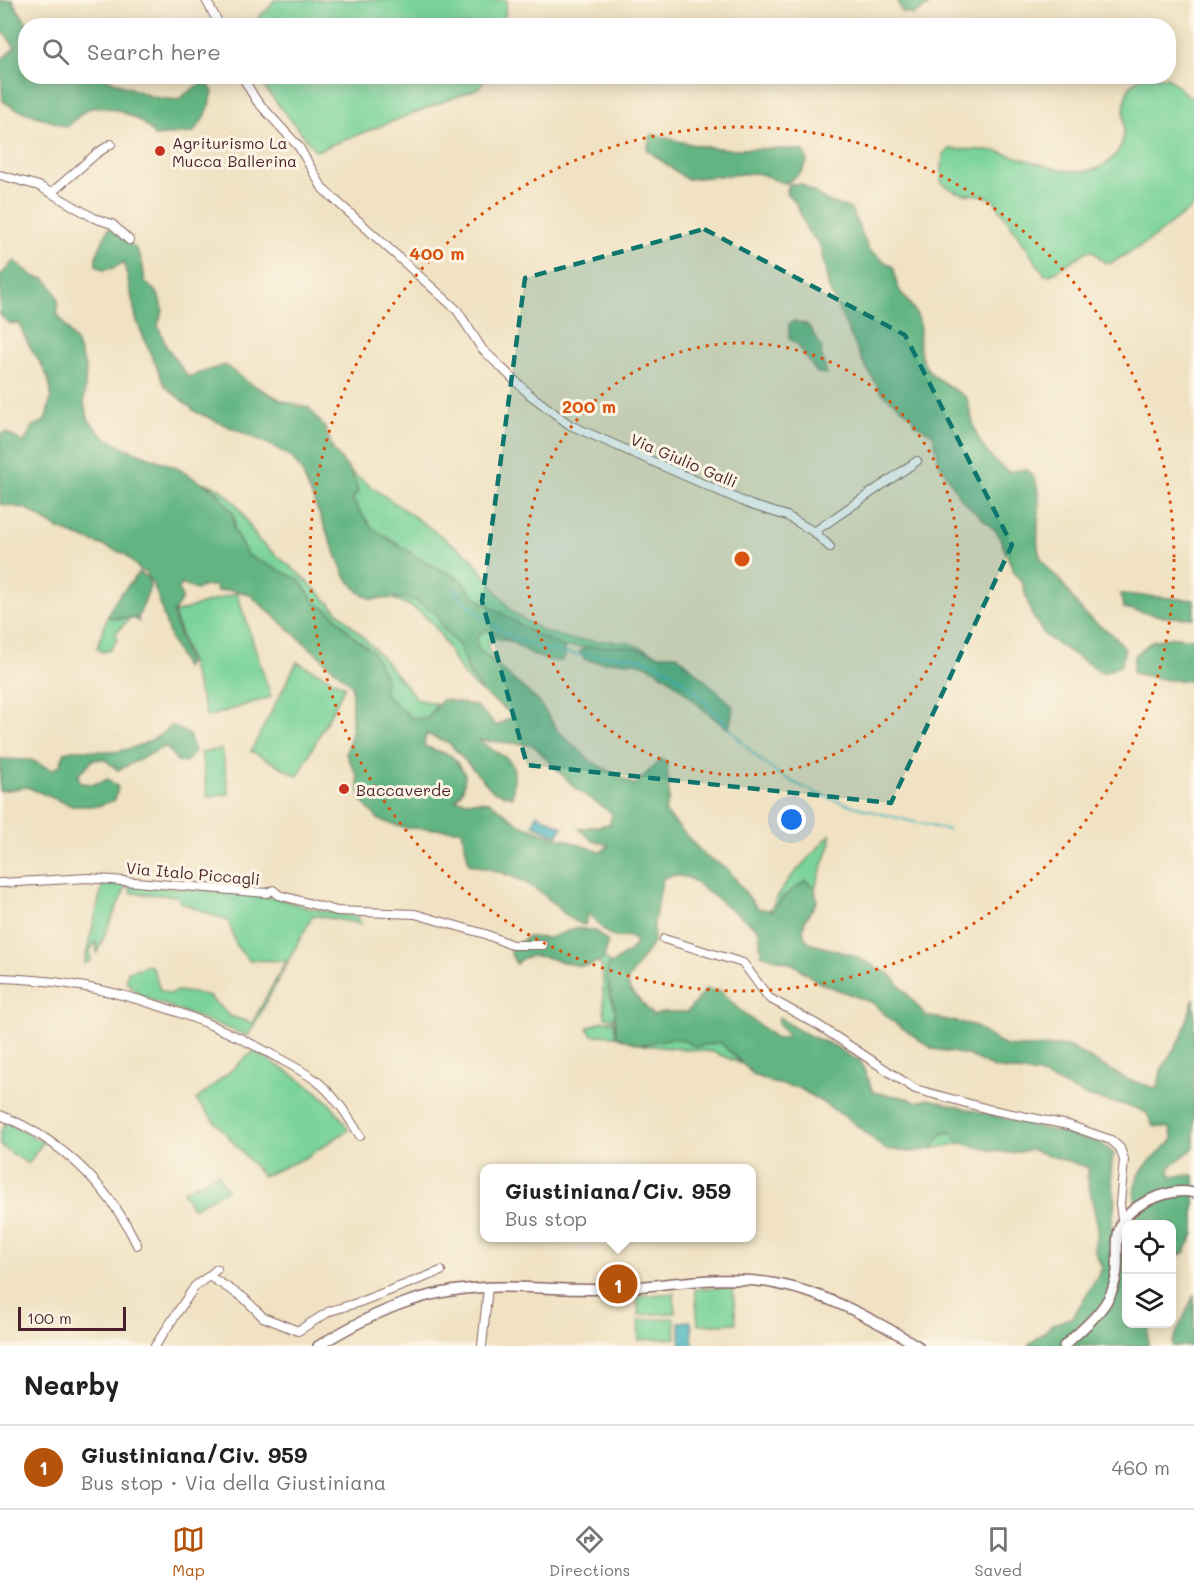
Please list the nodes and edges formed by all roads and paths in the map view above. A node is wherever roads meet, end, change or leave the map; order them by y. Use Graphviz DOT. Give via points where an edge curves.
graph roads {
  1 [pos="206,0"];
  2 [pos="216,18"];
  3 [pos="247,84"];
  4 [pos="111,144"];
  5 [pos="0,175"];
  6 [pos="51,193"];
  7 [pos="129,240"];
  8 [pos="916,461"];
  9 [pos="814,531"];
  10 [pos="830,547"];
  11 [pos="0,883"];
  12 [pos="663,939"];
  13 [pos="543,945"];
  14 [pos="0,978"];
  15 [pos="0,1115"];
  16 [pos="360,1136"];
  17 [pos="1194,1193"];
  18 [pos="1122,1220"];
  19 [pos="136,1245"];
  20 [pos="217,1269"];
  21 [pos="441,1271"];
  22 [pos="209,1276"];
  23 [pos="488,1287"];
  24 [pos="155,1346"];
  25 [pos="318,1346"];
  26 [pos="482,1346"];
  27 [pos="918,1346"];
  28 [pos="1064,1346"];
  1 -- 2 [label="street"];
  3 -- 9 [label="street, Via Giulio Galli" via="256,100 299,147 322,189 452,305 482,349 551,413 570,425 752,505 788,516"];
  4 -- 6 [label="street"];
  5 -- 6 [label="street"];
  6 -- 7 [label="street" via="112,224"];
  8 -- 9 [label="street"];
  9 -- 10 [label="street, Via Giulio Galli"];
  11 -- 13 [label="street, Via Italo Piccagli" via="88,878 273,890 328,910 415,914 512,945"];
  12 -- 18 [label="street" via="743,963 769,998 818,1025 912,1088 983,1108 1068,1125 1111,1140 1120,1148 1124,1160"];
  14 -- 16 [label="street" via="97,989 171,1010 238,1038 316,1081 337,1101"];
  15 -- 19 [label="street" via="54,1144 74,1160 114,1204"];
  17 -- 18 [label="street" via="1177,1191 1156,1197"];
  18 -- 28 [label="street" via="1111,1294"];
  20 -- 22 [label="street"];
  21 -- 22 [label="street" via="330,1311 298,1331 263,1317 244,1298"];
  22 -- 24 [label="street" via="195,1286"];
  23 -- 25 [label="street" via="444,1291 395,1305"];
  23 -- 26 [label="street"];
  23 -- 27 [label="street" via="595,1290 711,1280 770,1282 820,1296"];
}
